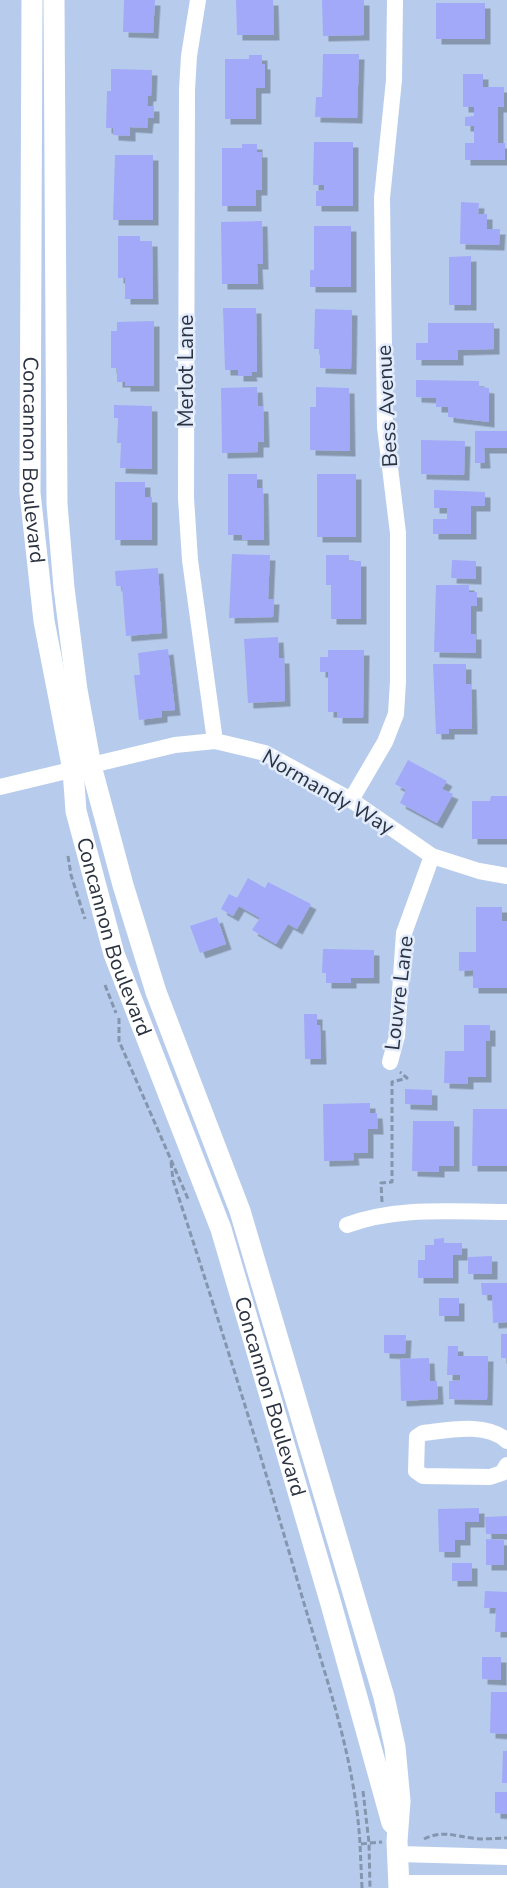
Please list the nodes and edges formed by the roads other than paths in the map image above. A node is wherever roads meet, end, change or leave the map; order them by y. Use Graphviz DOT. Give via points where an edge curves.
graph roads {
  1 [pos="32,0"];
  2 [pos="54,0"];
  3 [pos="198,0"];
  4 [pos="395,0"];
  5 [pos="215,741"];
  6 [pos="82,768"];
  7 [pos="0,787"];
  8 [pos="351,800"];
  9 [pos="432,855"];
  10 [pos="507,876"];
  11 [pos="390,1062"];
  12 [pos="507,1212"];
  13 [pos="347,1225"];
  14 [pos="507,1440"];
  15 [pos="507,1465"];
  16 [pos="391,1846"];
  17 [pos="507,1857"];
  18 [pos="507,1883"];
  19 [pos="399,1885"];
  1 -- 6 [label="main road, Concannon Boulevard" via="30,493 44,621"];
  2 -- 6 [label="main road, Concannon Boulevard" via="57,504"];
  3 -- 5 [label="street, Merlot Lane" via="187,90 186,498 190,560"];
  4 -- 8 [label="street, Bess Avenue" via="394,80 382,198 385,427 398,533 398,681 396,714 385,742"];
  5 -- 6 [label="street, Normandy Way" via="175,745"];
  5 -- 8 [label="street, Normandy Way" via="265,753"];
  6 -- 7 [label="street, Normandy Way"];
  6 -- 16 [label="main road, Concannon Boulevard" via="76,811 114,954 221,1229 331,1604"];
  6 -- 16 [label="main road, Concannon Boulevard" via="156,992 240,1211 384,1697 395,1747 400,1801"];
  8 -- 9 [label="street, Normandy Way"];
  9 -- 10 [label="street, Normandy Way"];
  9 -- 11 [label="street, Louvre Lane" via="404,933 397,1036"];
  12 -- 13 [label="street" via="406,1212"];
  14 -- 15 [label="street" via="498,1432 473,1429 423,1433 417,1437 415,1461 416,1471 423,1476 440,1477 490,1477 502,1473"];
  16 -- 17 [label="street"];
  16 -- 19 [label="main road, Concannon Boulevard"];
  18 -- 19 [label="street"];
}
